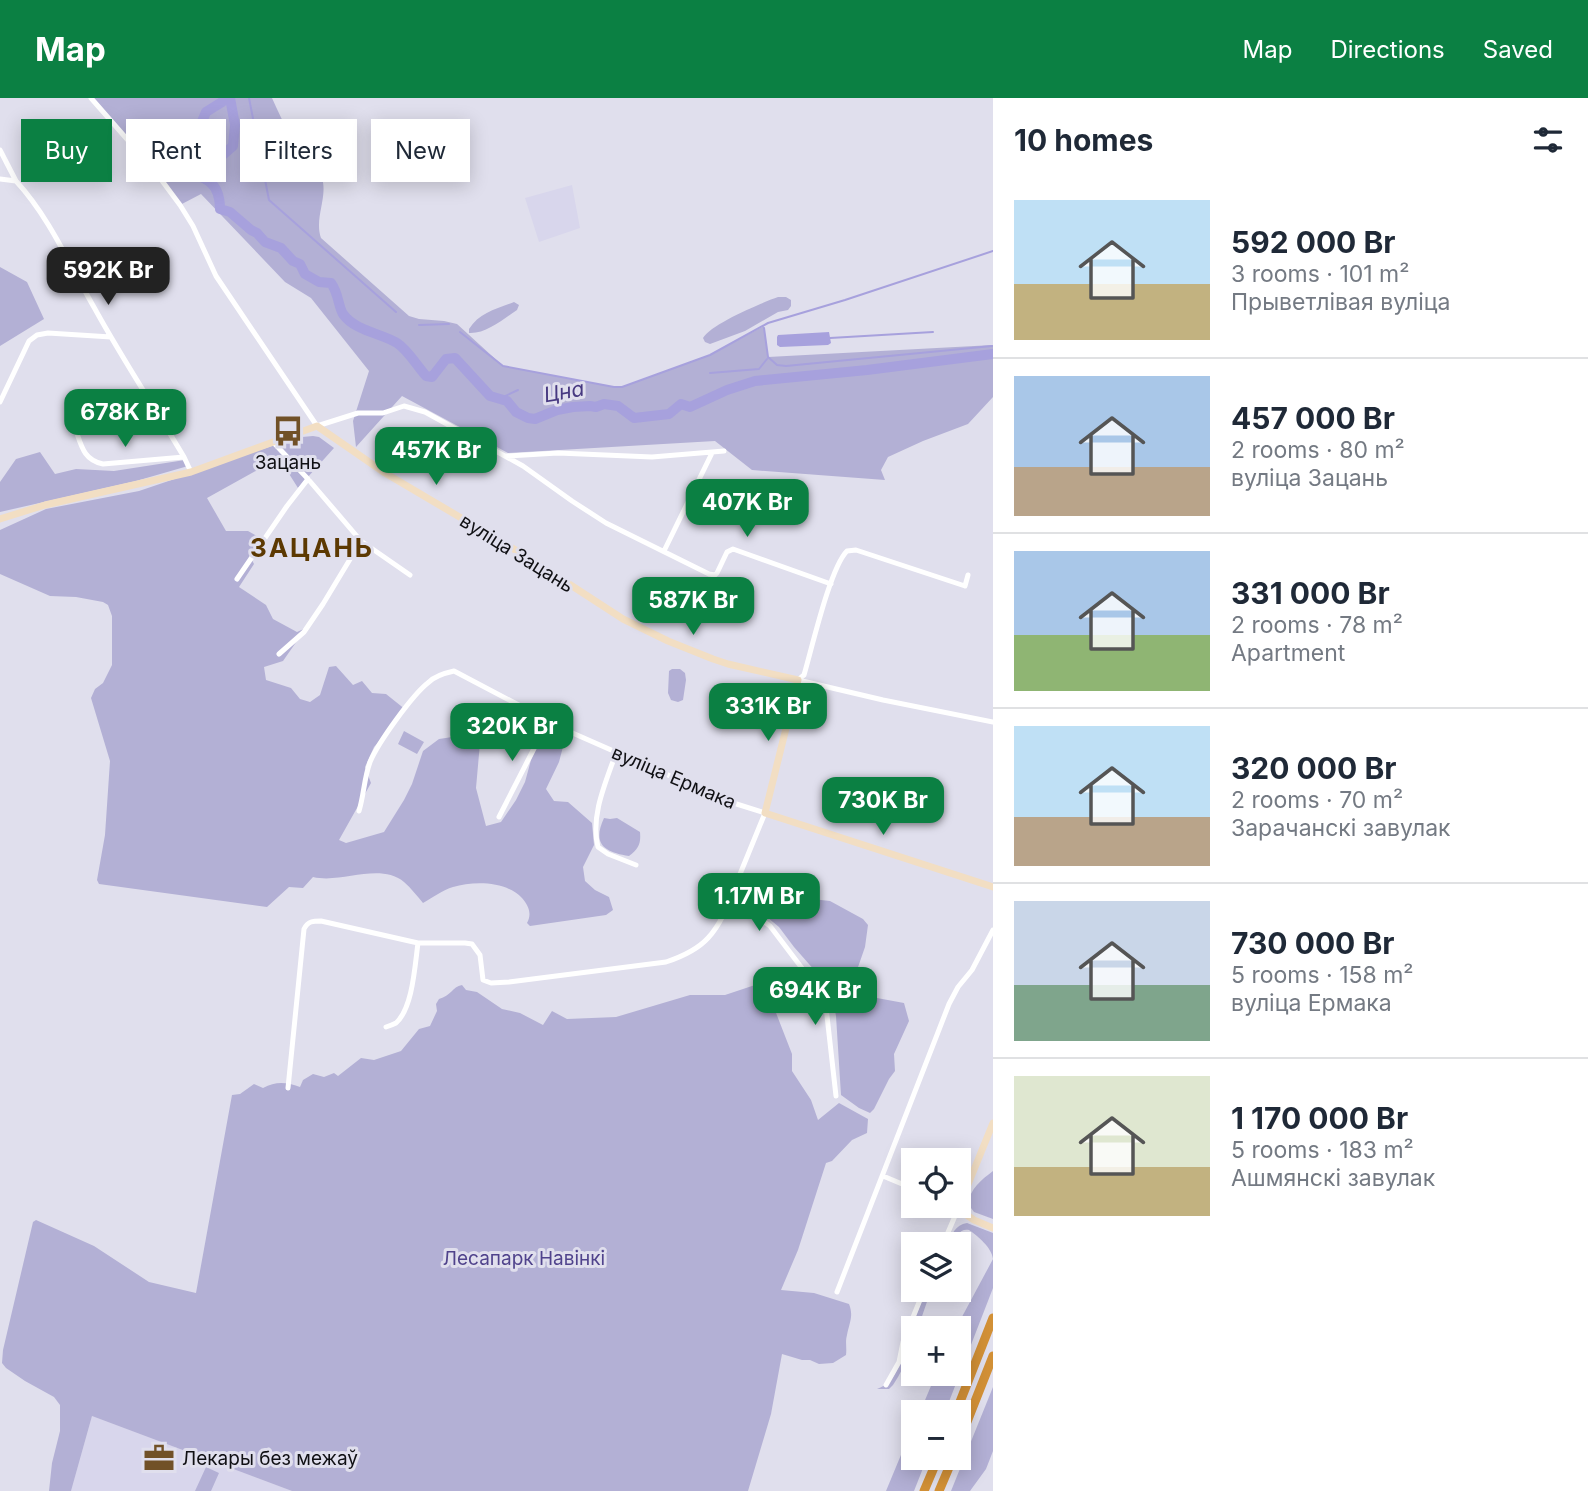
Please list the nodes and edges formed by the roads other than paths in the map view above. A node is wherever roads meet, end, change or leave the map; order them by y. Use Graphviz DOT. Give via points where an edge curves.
graph roads {
  1 [pos="91,98"];
  2 [pos="0,150"];
  3 [pos="0,179"];
  4 [pos="16,181"];
  5 [pos="111,337"];
  6 [pos="0,402"];
  7 [pos="74,425"];
  8 [pos="317,426"];
  9 [pos="273,442"];
  10 [pos="724,451"];
  11 [pos="712,453"];
  12 [pos="506,456"];
  13 [pos="184,457"];
  14 [pos="191,472"];
  15 [pos="308,479"];
  16 [pos="0,519"];
  17 [pos="361,541"];
  18 [pos="664,551"];
  19 [pos="410,575"];
  20 [pos="968,575"];
  21 [pos="237,579"];
  22 [pos="831,584"];
  23 [pos="279,654"];
  24 [pos="799,680"];
  25 [pos="548,721"];
  26 [pos="993,722"];
  27 [pos="615,752"];
  28 [pos="359,811"];
  29 [pos="765,813"];
  30 [pos="499,817"];
  31 [pos="636,865"];
  32 [pos="993,887"];
  33 [pos="728,904"];
  34 [pos="993,930"];
  35 [pos="418,943"];
  36 [pos="386,1027"];
  37 [pos="288,1088"];
  38 [pos="836,1096"];
  39 [pos="993,1123"];
  40 [pos="971,1172"];
  41 [pos="883,1176"];
  42 [pos="901,1184"];
  43 [pos="971,1218"];
  44 [pos="993,1228"];
  45 [pos="837,1292"];
  46 [pos="918,1302"];
  47 [pos="993,1311"];
  48 [pos="992,1321"];
  49 [pos="993,1356"];
  50 [pos="886,1385"];
  51 [pos="961,1400"];
  52 [pos="971,1412"];
  53 [pos="933,1470"];
  54 [pos="948,1470"];
  55 [pos="925,1491"];
  56 [pos="939,1491"];
  1 -- 8 [label="street, вуліца Зацань" via="174,195 216,276"];
  2 -- 4 [label="street"];
  3 -- 4 [label="street"];
  4 -- 5 [label="street" via="58,241"];
  5 -- 6 [label="street" via="42,333 35,337"];
  5 -- 13 [label="street"];
  7 -- 13 [label="street" via="92,462"];
  8 -- 9 [label="street"];
  8 -- 12 [label="street" via="404,406 425,412"];
  8 -- 24 [label="street, вуліца Зацань" via="623,619 713,659"];
  9 -- 14 [label="street"];
  9 -- 15 [label="street"];
  10 -- 11 [label="street"];
  11 -- 12 [label="street"];
  11 -- 18 [label="street"];
  12 -- 18 [label="street" via="606,523"];
  13 -- 14 [label="street"];
  14 -- 16 [label="street"];
  15 -- 17 [label="street"];
  15 -- 21 [label="street"];
  17 -- 19 [label="street"];
  17 -- 23 [label="street" via="304,632"];
  18 -- 22 [label="street" via="715,575 733,549"];
  20 -- 22 [label="street" via="965,586 848,550"];
  22 -- 24 [label="street"];
  24 -- 26 [label="street, вуліца Зацань"];
  24 -- 29 [label="street"];
  25 -- 27 [label="street, вуліца Ермака"];
  25 -- 28 [label="street, вуліца Ермака" via="454,671 430,680 374,753"];
  25 -- 30 [label="street"];
  27 -- 29 [label="street, вуліца Ермака"];
  27 -- 31 [label="street" via="594,833 598,847"];
  29 -- 32 [label="street, вуліца Ермака"];
  29 -- 33 [label="street"];
  33 -- 35 [label="street" via="709,937 681,957 509,982 483,980 480,955 472,944"];
  33 -- 38 [label="street" via="770,926 817,988 825,1007"];
  34 -- 41 [label="street" via="950,1003"];
  35 -- 36 [label="street" via="410,996 395,1024"];
  35 -- 37 [label="street" via="321,921 306,924"];
  39 -- 40 [label="street"];
  41 -- 42 [label="street"];
  41 -- 45 [label="street"];
  43 -- 44 [label="street"];
  46 -- 50 [label="street" via="897,1367"];
  47 -- 48 [label="highway"];
  48 -- 51 [label="highway"];
  49 -- 52 [label="highway"];
  53 -- 55 [label="highway"];
  54 -- 56 [label="highway"];
}
